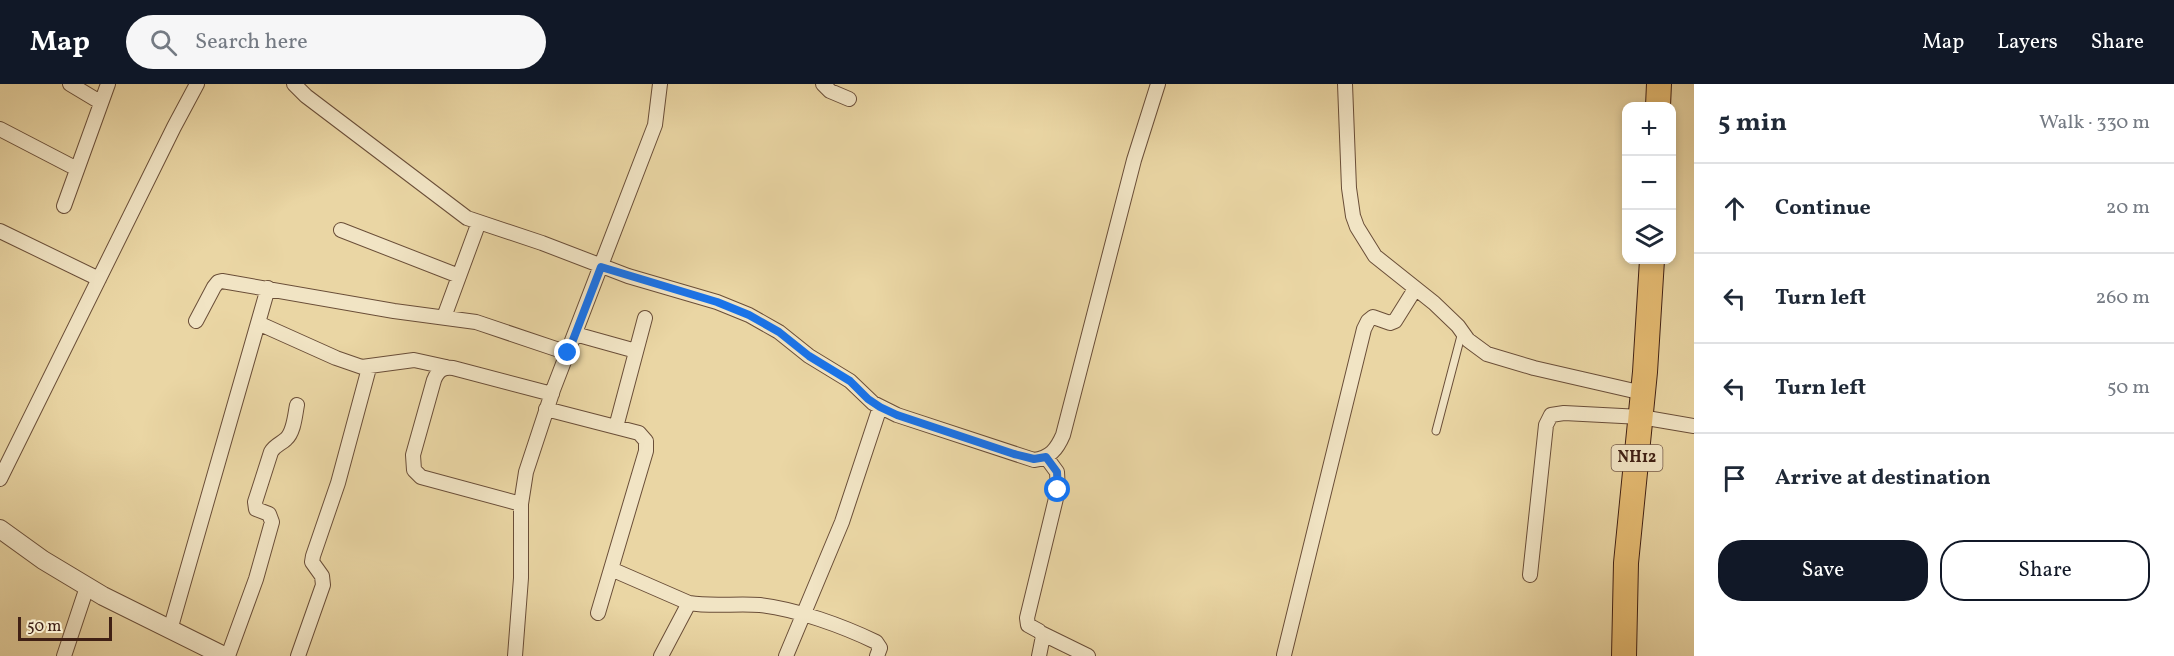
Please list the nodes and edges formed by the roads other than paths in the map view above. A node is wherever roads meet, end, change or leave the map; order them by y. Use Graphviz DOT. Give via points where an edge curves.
graph roads {
  1 [pos="70,84"];
  2 [pos="108,84"];
  3 [pos="197,84"];
  4 [pos="294,84"];
  5 [pos="660,84"];
  6 [pos="823,84"];
  7 [pos="1158,84"];
  8 [pos="1345,84"];
  9 [pos="1659,84"];
  10 [pos="849,99"];
  11 [pos="100,102"];
  12 [pos="1658,102"];
  13 [pos="0,129"];
  14 [pos="77,169"];
  15 [pos="64,206"];
  16 [pos="479,222"];
  17 [pos="340,230"];
  18 [pos="0,231"];
  19 [pos="1652,264"];
  20 [pos="601,267"];
  21 [pos="459,276"];
  22 [pos="99,279"];
  23 [pos="267,288"];
  24 [pos="1415,289"];
  25 [pos="444,316"];
  26 [pos="645,318"];
  27 [pos="196,321"];
  28 [pos="258,323"];
  29 [pos="1462,331"];
  30 [pos="575,334"];
  31 [pos="636,351"];
  32 [pos="568,353"];
  33 [pos="369,368"];
  34 [pos="446,368"];
  35 [pos="552,394"];
  36 [pos="297,405"];
  37 [pos="1642,405"];
  38 [pos="880,407"];
  39 [pos="546,409"];
  40 [pos="1694,426"];
  41 [pos="616,427"];
  42 [pos="1436,431"];
  43 [pos="1046,457"];
  44 [pos="0,479"];
  45 [pos="521,504"];
  46 [pos="0,529"];
  47 [pos="611,569"];
  48 [pos="1530,575"];
  49 [pos="87,587"];
  50 [pos="689,603"];
  51 [pos="598,613"];
  52 [pos="802,614"];
  53 [pos="170,630"];
  54 [pos="1041,633"];
  55 [pos="1284,655"];
  56 [pos="64,656"];
  57 [pos="226,656"];
  58 [pos="298,656"];
  59 [pos="515,656"];
  60 [pos="661,656"];
  61 [pos="786,656"];
  62 [pos="877,656"];
  63 [pos="1039,656"];
  64 [pos="1088,656"];
  65 [pos="1624,656"];
  1 -- 11 [label="street"];
  2 -- 11 [label="street"];
  3 -- 22 [label="street"];
  4 -- 16 [label="street" via="457,212"];
  5 -- 20 [label="street" via="655,125"];
  6 -- 10 [label="street"];
  7 -- 43 [label="street" via="1129,178 1063,435 1056,449"];
  8 -- 24 [label="street" via="1353,216 1375,256"];
  9 -- 12 [label="highway"];
  11 -- 14 [label="street"];
  13 -- 14 [label="street"];
  14 -- 15 [label="street"];
  16 -- 20 [label="street"];
  16 -- 21 [label="street"];
  17 -- 21 [label="street"];
  18 -- 22 [label="street"];
  19 -- 37 [label="highway, NH12"];
  20 -- 30 [label="street"];
  20 -- 38 [label="street" via="749,315 850,381"];
  21 -- 25 [label="street"];
  22 -- 44 [label="street"];
  23 -- 25 [label="street"];
  23 -- 27 [label="street" via="218,282"];
  23 -- 28 [label="street"];
  24 -- 29 [label="street"];
  24 -- 55 [label="street" via="1392,323 1373,317 1364,329"];
  25 -- 32 [label="street" via="476,322"];
  26 -- 31 [label="street"];
  28 -- 33 [label="street"];
  28 -- 53 [label="street"];
  29 -- 37 [label="street" via="1477,348 1507,361"];
  29 -- 42 [label="lane"];
  30 -- 31 [label="street"];
  30 -- 32 [label="street"];
  31 -- 41 [label="street"];
  32 -- 35 [label="street"];
  33 -- 34 [label="street" via="414,360"];
  33 -- 58 [label="street" via="341,473 313,556 323,585"];
  34 -- 35 [label="street"];
  34 -- 45 [label="street" via="434,380 413,455 414,470 421,477"];
  35 -- 39 [label="street"];
  36 -- 57 [label="street" via="290,434 271,452 255,502 256,508 269,514 272,522 256,579"];
  37 -- 40 [label="street"];
  37 -- 48 [label="street" via="1556,413 1547,419"];
  37 -- 65 [label="highway, NH12" via="1626,563"];
  38 -- 43 [label="street" via="1014,454 1034,459"];
  38 -- 52 [label="street" via="842,522"];
  39 -- 41 [label="street"];
  39 -- 45 [label="street" via="526,472"];
  41 -- 47 [label="street" via="644,436 647,446"];
  43 -- 54 [label="street" via="1057,472 1058,490 1027,618 1028,625"];
  45 -- 59 [label="street"];
  46 -- 49 [label="street"];
  47 -- 50 [label="street"];
  47 -- 51 [label="street"];
  49 -- 53 [label="street"];
  49 -- 56 [label="street"];
  50 -- 52 [label="street" via="759,605"];
  50 -- 60 [label="street"];
  52 -- 61 [label="street"];
  52 -- 62 [label="street" via="876,642 880,648"];
  53 -- 57 [label="street"];
  54 -- 63 [label="street"];
  54 -- 64 [label="street"];
}
